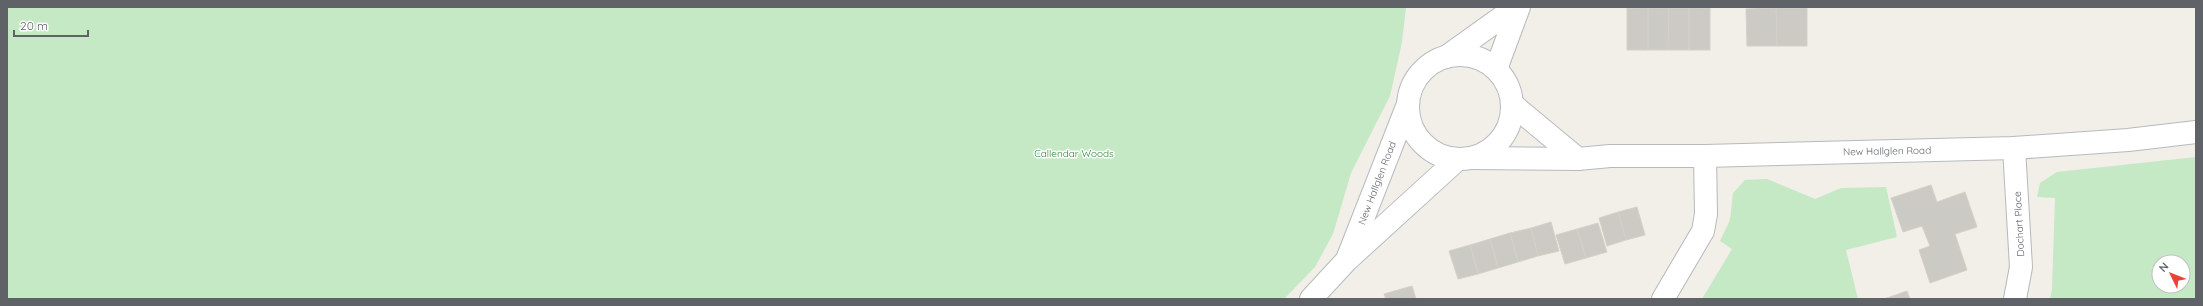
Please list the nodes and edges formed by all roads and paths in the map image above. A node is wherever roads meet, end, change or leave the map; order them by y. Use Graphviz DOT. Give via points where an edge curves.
graph roads {
  1 [pos="1516,7"];
  2 [pos="1519,7"];
  3 [pos="1446,57"];
  4 [pos="1496,69"];
  5 [pos="1408,104"];
  6 [pos="1512,104"];
  7 [pos="2196,132"];
  8 [pos="2014,148"];
  9 [pos="1705,156"];
  10 [pos="1465,158"];
  11 [pos="1578,159"];
  12 [pos="1346,262"];
  13 [pos="1310,299"];
  14 [pos="1663,299"];
  15 [pos="2015,299"];
  1 -- 3 [label="street"];
  2 -- 4 [label="street"];
  3 -- 4 [label="street" via="1472,56"];
  3 -- 5 [label="street" via="1434,62 1416,80"];
  4 -- 6 [label="street" via="1510,91"];
  5 -- 10 [label="street" via="1411,123 1420,140 1430,150 1443,156"];
  5 -- 12 [label="street, New Hallglen Road"];
  6 -- 10 [label="street" via="1511,118 1497,143 1486,152"];
  6 -- 11 [label="street"];
  7 -- 8 [label="street, New Hallglen Road" via="2128,140"];
  8 -- 9 [label="street, New Hallglen Road"];
  8 -- 15 [label="street, Dochart Place" via="2021,267"];
  9 -- 11 [label="street, New Hallglen Road" via="1610,156"];
  9 -- 14 [label="street" via="1704,230"];
  10 -- 11 [label="street, New Hallglen Road"];
  10 -- 12 [label="street, New Hallglen Road"];
  12 -- 13 [label="street, New Hallglen Road"];
}
